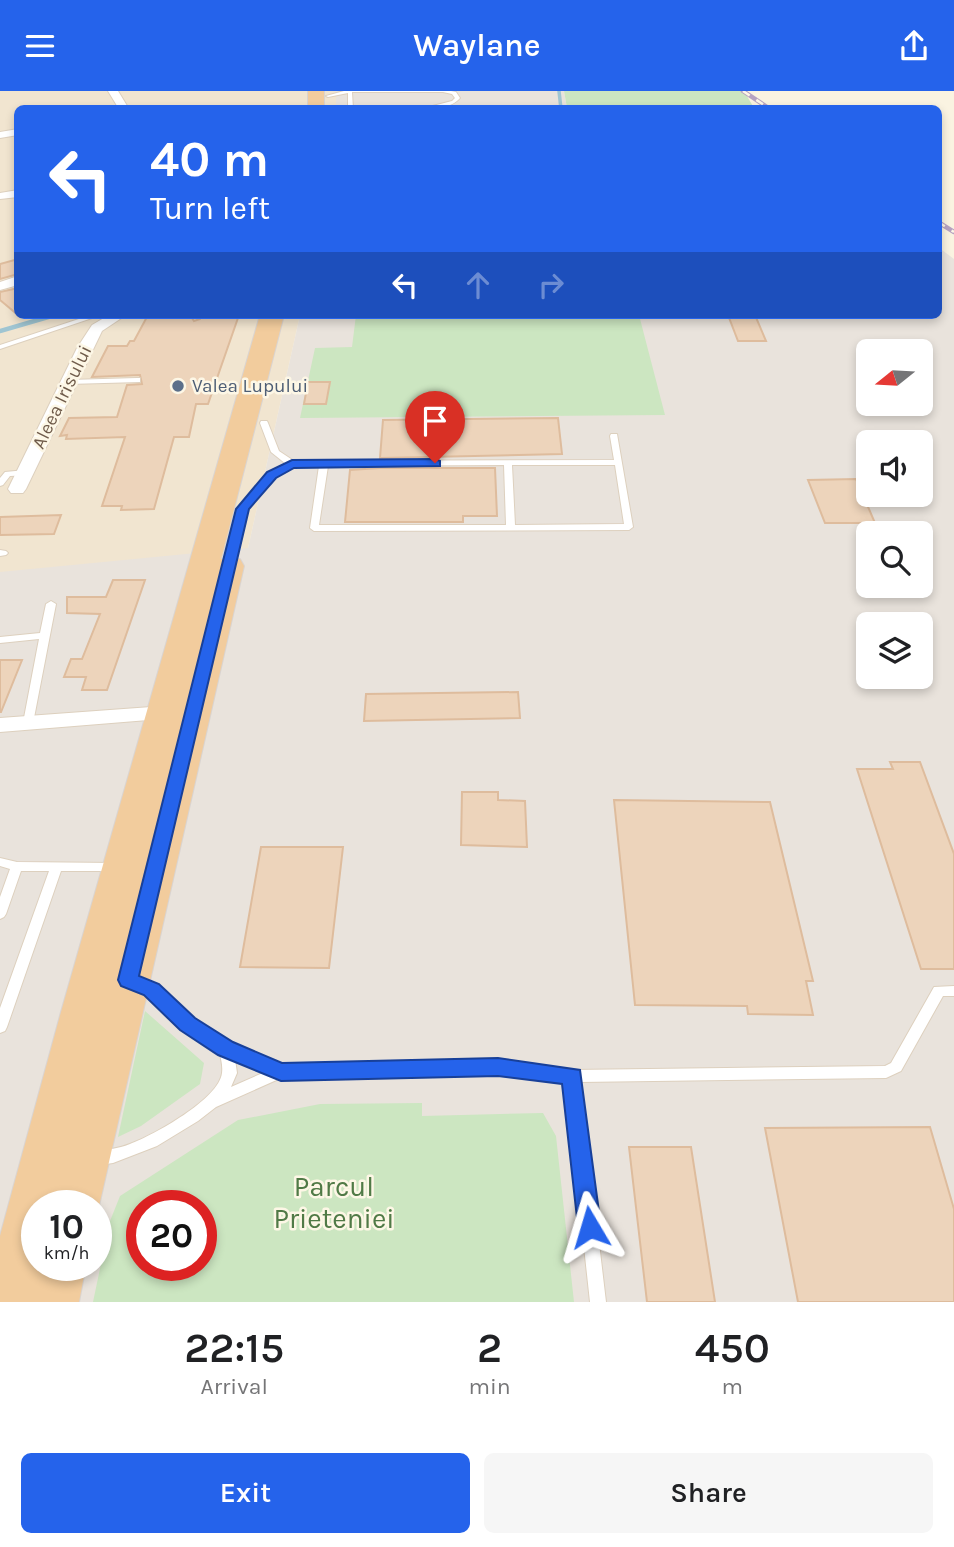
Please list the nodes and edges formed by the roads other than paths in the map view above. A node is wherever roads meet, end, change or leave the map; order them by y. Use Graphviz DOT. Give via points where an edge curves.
graph roads {
  1 [pos="349,91"];
  2 [pos="325,97"];
  3 [pos="441,105"];
  4 [pos="86,319"];
  5 [pos="112,319"];
  6 [pos="271,319"];
  7 [pos="289,319"];
  8 [pos="0,347"];
  9 [pos="137,380"];
  10 [pos="69,382"];
  11 [pos="264,423"];
  12 [pos="614,436"];
  13 [pos="618,462"];
  14 [pos="508,463"];
  15 [pos="292,464"];
  16 [pos="324,464"];
  17 [pos="26,473"];
  18 [pos="0,483"];
  19 [pos="17,489"];
  20 [pos="242,509"];
  21 [pos="511,527"];
  22 [pos="51,604"];
  23 [pos="44,636"];
  24 [pos="0,640"];
  25 [pos="165,713"];
  26 [pos="28,723"];
  27 [pos="0,726"];
  28 [pos="0,863"];
  29 [pos="18,866"];
  30 [pos="56,867"];
  31 [pos="125,867"];
  32 [pos="0,914"];
  33 [pos="128,980"];
  34 [pos="954,992"];
  35 [pos="83,1012"];
  36 [pos="0,1027"];
  37 [pos="226,1048"];
  38 [pos="281,1072"];
  39 [pos="572,1076"];
  40 [pos="214,1101"];
  41 [pos="77,1144"];
  42 [pos="75,1190"];
  43 [pos="57,1281"];
  44 [pos="9,1302"];
  45 [pos="52,1302"];
  46 [pos="598,1302"];
  1 -- 2 [label="lane"];
  1 -- 3 [label="lane" via="443,91 458,98"];
  4 -- 8 [label="lane"];
  5 -- 10 [label="street, Aleea Irisului" via="97,328"];
  6 -- 25 [label="highway"];
  7 -- 11 [label="highway"];
  9 -- 10 [label="lane"];
  10 -- 17 [label="street, Aleea Irisului"];
  11 -- 15 [label="lane" via="275,452"];
  11 -- 20 [label="highway"];
  12 -- 13 [label="lane"];
  13 -- 14 [label="lane"];
  13 -- 21 [label="lane" via="629,527"];
  14 -- 16 [label="lane"];
  14 -- 21 [label="lane"];
  15 -- 16 [label="lane"];
  15 -- 20 [label="lane" via="272,475"];
  16 -- 21 [label="lane" via="313,528"];
  17 -- 18 [label="lane" via="8,474"];
  17 -- 19 [label="street, Aleea Irisului"];
  20 -- 33 [label="highway"];
  22 -- 23 [label="lane"];
  23 -- 24 [label="lane"];
  23 -- 26 [label="lane"];
  25 -- 26 [label="street"];
  25 -- 31 [label="highway"];
  26 -- 27 [label="street"];
  28 -- 29 [label="lane"];
  29 -- 30 [label="lane"];
  29 -- 32 [label="lane"];
  30 -- 31 [label="lane"];
  30 -- 36 [label="lane"];
  31 -- 35 [label="highway"];
  33 -- 37 [label="lane" via="152,989 188,1024"];
  33 -- 41 [label="highway"];
  34 -- 39 [label="lane" via="939,991 896,1067 886,1072"];
  35 -- 41 [label="lane" via="85,1063"];
  35 -- 44 [label="highway"];
  37 -- 38 [label="lane"];
  37 -- 40 [label="lane" via="229,1075"];
  38 -- 39 [label="lane" via="498,1067"];
  38 -- 40 [label="lane"];
  39 -- 46 [label="lane"];
  40 -- 41 [label="lane" via="139,1150 102,1159"];
  41 -- 42 [label="highway"];
  43 -- 45 [label="highway"];
}
